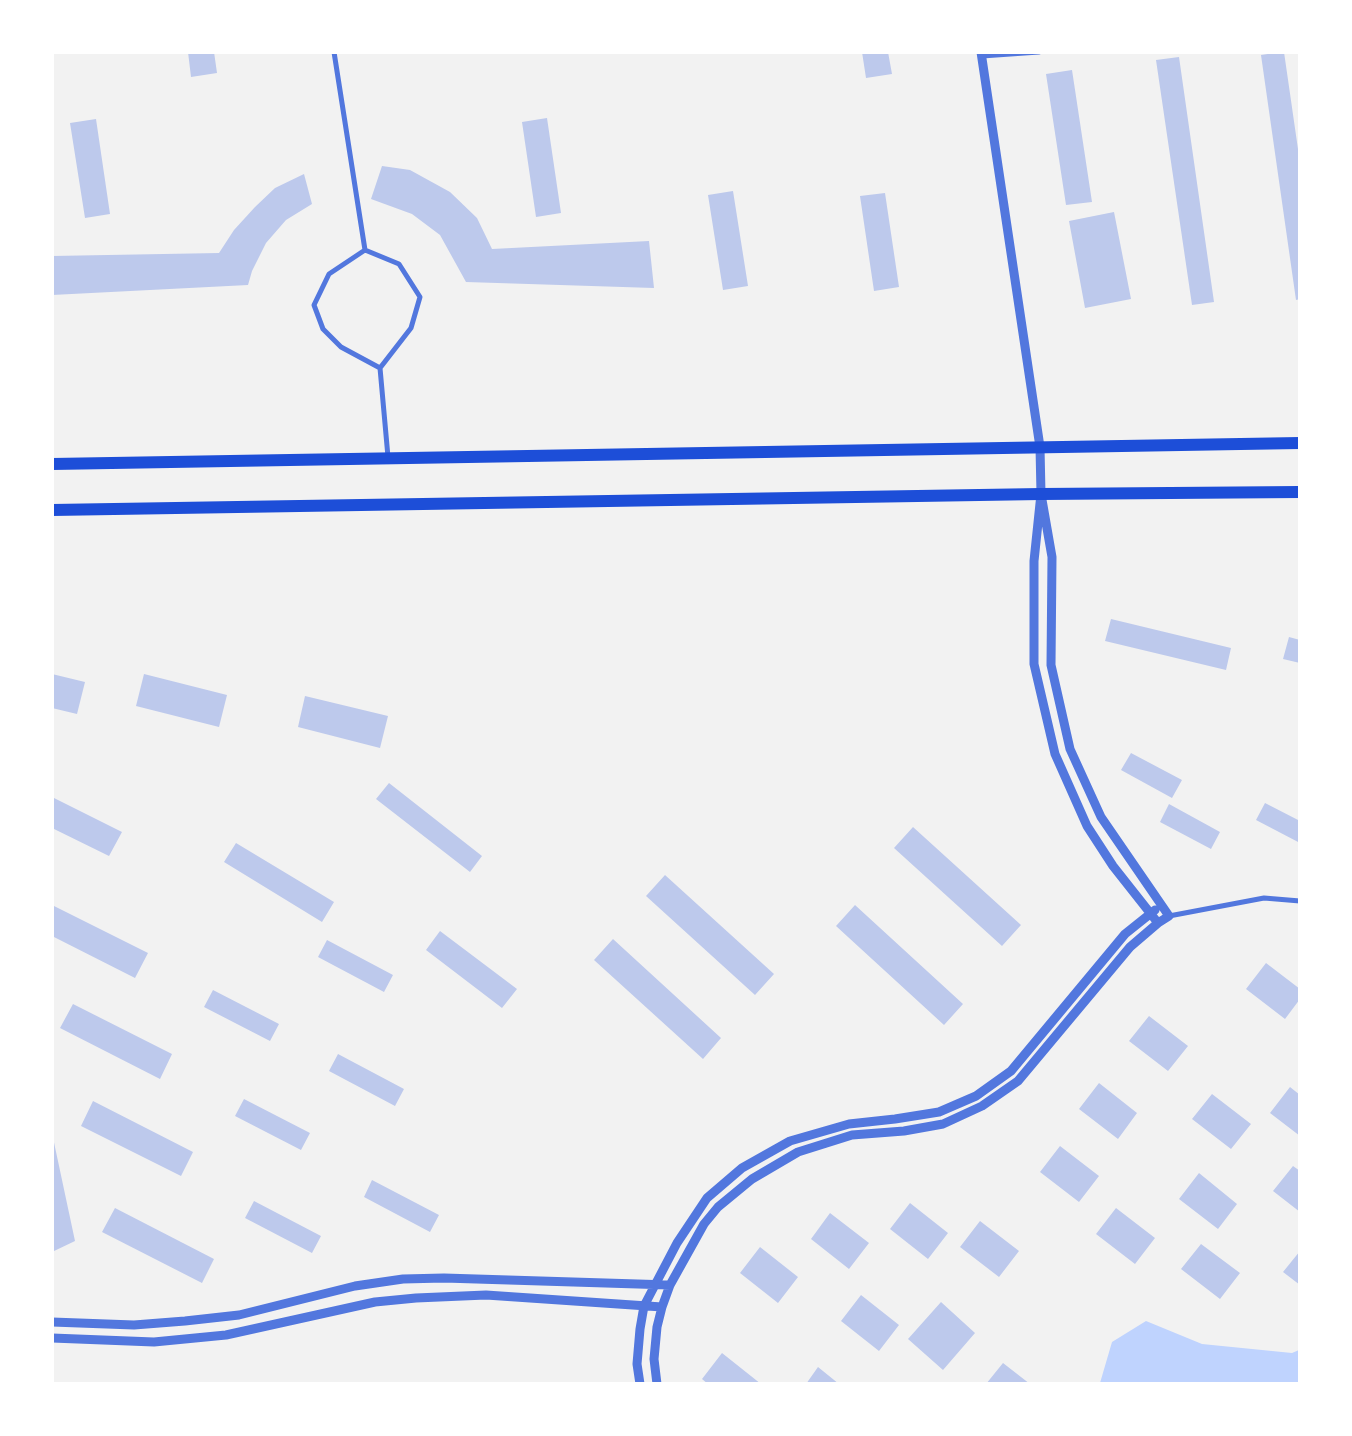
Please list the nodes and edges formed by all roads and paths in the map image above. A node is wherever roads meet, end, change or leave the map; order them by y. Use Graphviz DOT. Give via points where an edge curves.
graph roads {
  1 [pos="334,52"];
  2 [pos="1039,52"];
  3 [pos="981,54"];
  4 [pos="365,250"];
  5 [pos="380,368"];
  6 [pos="1300,443"];
  7 [pos="1040,447"];
  8 [pos="388,458"];
  9 [pos="52,464"];
  10 [pos="1300,492"];
  11 [pos="1041,494"];
  12 [pos="52,510"];
  13 [pos="1300,901"];
  14 [pos="1162,906"];
  15 [pos="1150,912"];
  16 [pos="1169,916"];
  17 [pos="1158,923"];
  18 [pos="654,1285"];
  19 [pos="670,1285"];
  20 [pos="644,1306"];
  21 [pos="662,1307"];
  22 [pos="52,1322"];
  23 [pos="52,1338"];
  24 [pos="640,1384"];
  25 [pos="657,1384"];
  1 -- 4 [label="street"];
  2 -- 3 [label="street"];
  3 -- 7 [label="street"];
  4 -- 5 [label="street" via="399,264 420,297 411,328"];
  4 -- 5 [label="street" via="329,274 314,305 323,329 341,347"];
  5 -- 8 [label="street"];
  6 -- 7 [label="highway"];
  7 -- 8 [label="highway"];
  7 -- 11 [label="street"];
  8 -- 9 [label="highway"];
  10 -- 11 [label="highway"];
  11 -- 12 [label="highway"];
  11 -- 14 [label="street" via="1052,557 1051,665 1070,749 1101,817"];
  11 -- 15 [label="street" via="1034,561 1034,664 1055,754 1087,826 1113,866"];
  13 -- 16 [label="street" via="1264,898"];
  14 -- 15 [label="street"];
  14 -- 16 [label="street"];
  15 -- 17 [label="street"];
  15 -- 18 [label="street" via="1125,934 1011,1071 976,1096 939,1112 849,1124 790,1141 742,1168 707,1198"];
  16 -- 17 [label="street"];
  17 -- 19 [label="street" via="1130,947 1018,1081 982,1106 943,1124 852,1135 798,1152 752,1179 718,1207 704,1224"];
  18 -- 19 [label="street"];
  18 -- 20 [label="street"];
  18 -- 22 [label="street" via="403,1279 355,1286 239,1316 134,1325"];
  19 -- 21 [label="street"];
  20 -- 21 [label="street"];
  20 -- 23 [label="street" via="486,1295 416,1298 375,1302 226,1335 154,1342"];
  20 -- 24 [label="street" via="637,1364"];
  21 -- 25 [label="street" via="654,1359"];
}
